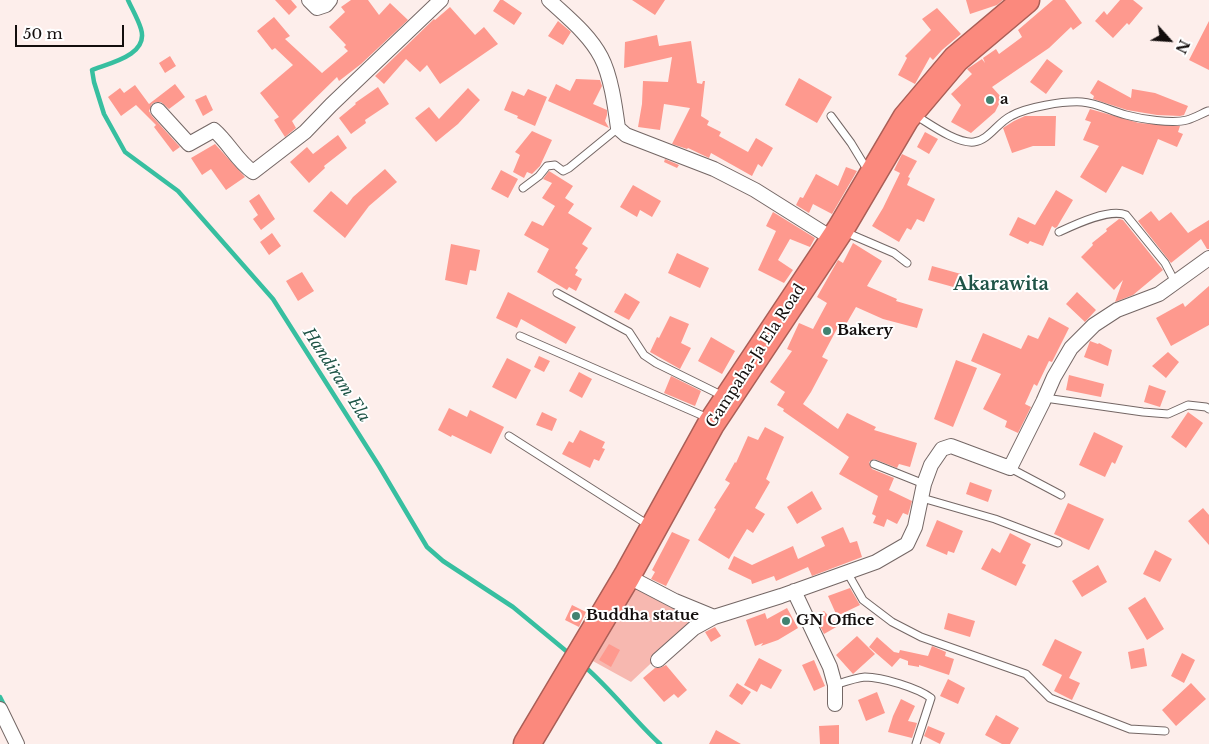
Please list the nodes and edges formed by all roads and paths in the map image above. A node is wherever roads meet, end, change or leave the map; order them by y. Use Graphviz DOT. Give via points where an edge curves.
graph roads {
  1 [pos="309,0"];
  2 [pos="330,0"];
  3 [pos="442,0"];
  4 [pos="549,0"];
  5 [pos="1026,0"];
  6 [pos="158,110"];
  7 [pos="1208,111"];
  8 [pos="911,112"];
  9 [pos="831,116"];
  10 [pos="618,128"];
  11 [pos="871,176"];
  12 [pos="523,188"];
  13 [pos="1059,232"];
  14 [pos="836,234"];
  15 [pos="1209,258"];
  16 [pos="907,263"];
  17 [pos="1175,282"];
  18 [pos="557,293"];
  19 [pos="520,336"];
  20 [pos="728,398"];
  21 [pos="1045,398"];
  22 [pos="1209,409"];
  23 [pos="713,420"];
  24 [pos="509,436"];
  25 [pos="874,464"];
  26 [pos="1010,468"];
  27 [pos="923,491"];
  28 [pos="1061,495"];
  29 [pos="653,527"];
  30 [pos="1058,543"];
  31 [pos="847,572"];
  32 [pos="627,576"];
  33 [pos="794,591"];
  34 [pos="714,617"];
  35 [pos="658,660"];
  36 [pos="835,685"];
  37 [pos="835,704"];
  38 [pos="0,709"];
  39 [pos="1165,731"];
  40 [pos="17,744"];
  41 [pos="528,744"];
  42 [pos="916,744"];
  1 -- 2 [label="street" via="317,8"];
  3 -- 6 [label="street" via="305,132 253,172 244,166 214,130 189,144"];
  4 -- 10 [label="street" via="581,31 601,58"];
  5 -- 8 [label="highway, Gampaha-Ja Ela Road" via="956,59"];
  7 -- 8 [label="lane" via="1186,120 1171,120 1126,115 1081,102 1038,107 1011,116 984,139 972,142 936,128"];
  8 -- 11 [label="highway, Gampaha-Ja Ela Road"];
  9 -- 11 [label="lane"];
  10 -- 12 [label="lane" via="569,168 563,170 555,165 547,166"];
  10 -- 14 [label="street" via="626,135 714,169"];
  11 -- 14 [label="highway, Gampaha-Ja Ela Road"];
  13 -- 17 [label="lane" via="1082,221 1119,212 1126,215 1165,263"];
  14 -- 16 [label="lane" via="894,253"];
  14 -- 20 [label="highway, Gampaha-Ja Ela Road"];
  15 -- 17 [label="street"];
  17 -- 21 [label="street" via="1159,294 1117,310 1094,325 1071,348"];
  18 -- 20 [label="lane" via="629,332 644,355 656,363"];
  19 -- 23 [label="lane"];
  20 -- 23 [label="highway, Gampaha-Ja Ela Road"];
  21 -- 22 [label="lane" via="1168,414 1188,405"];
  21 -- 26 [label="street"];
  23 -- 29 [label="highway, Gampaha-Ja Ela Road"];
  24 -- 29 [label="lane"];
  25 -- 27 [label="lane"];
  26 -- 27 [label="street" via="951,446 942,449 937,456"];
  26 -- 28 [label="lane"];
  27 -- 30 [label="lane"];
  27 -- 31 [label="street" via="908,544 876,562"];
  29 -- 32 [label="highway, Gampaha-Ja Ela Road"];
  31 -- 33 [label="street"];
  31 -- 39 [label="lane" via="863,600 899,626 921,637 1026,674 1050,698 1130,729"];
  32 -- 34 [label="street"];
  32 -- 41 [label="highway, Gampaha-Ja Ela Road"];
  33 -- 34 [label="street"];
  33 -- 36 [label="street" via="830,667"];
  34 -- 35 [label="street" via="694,628"];
  36 -- 37 [label="street"];
  36 -- 42 [label="lane" via="865,677 925,693 931,698"];
  38 -- 40 [label="street"];
}
